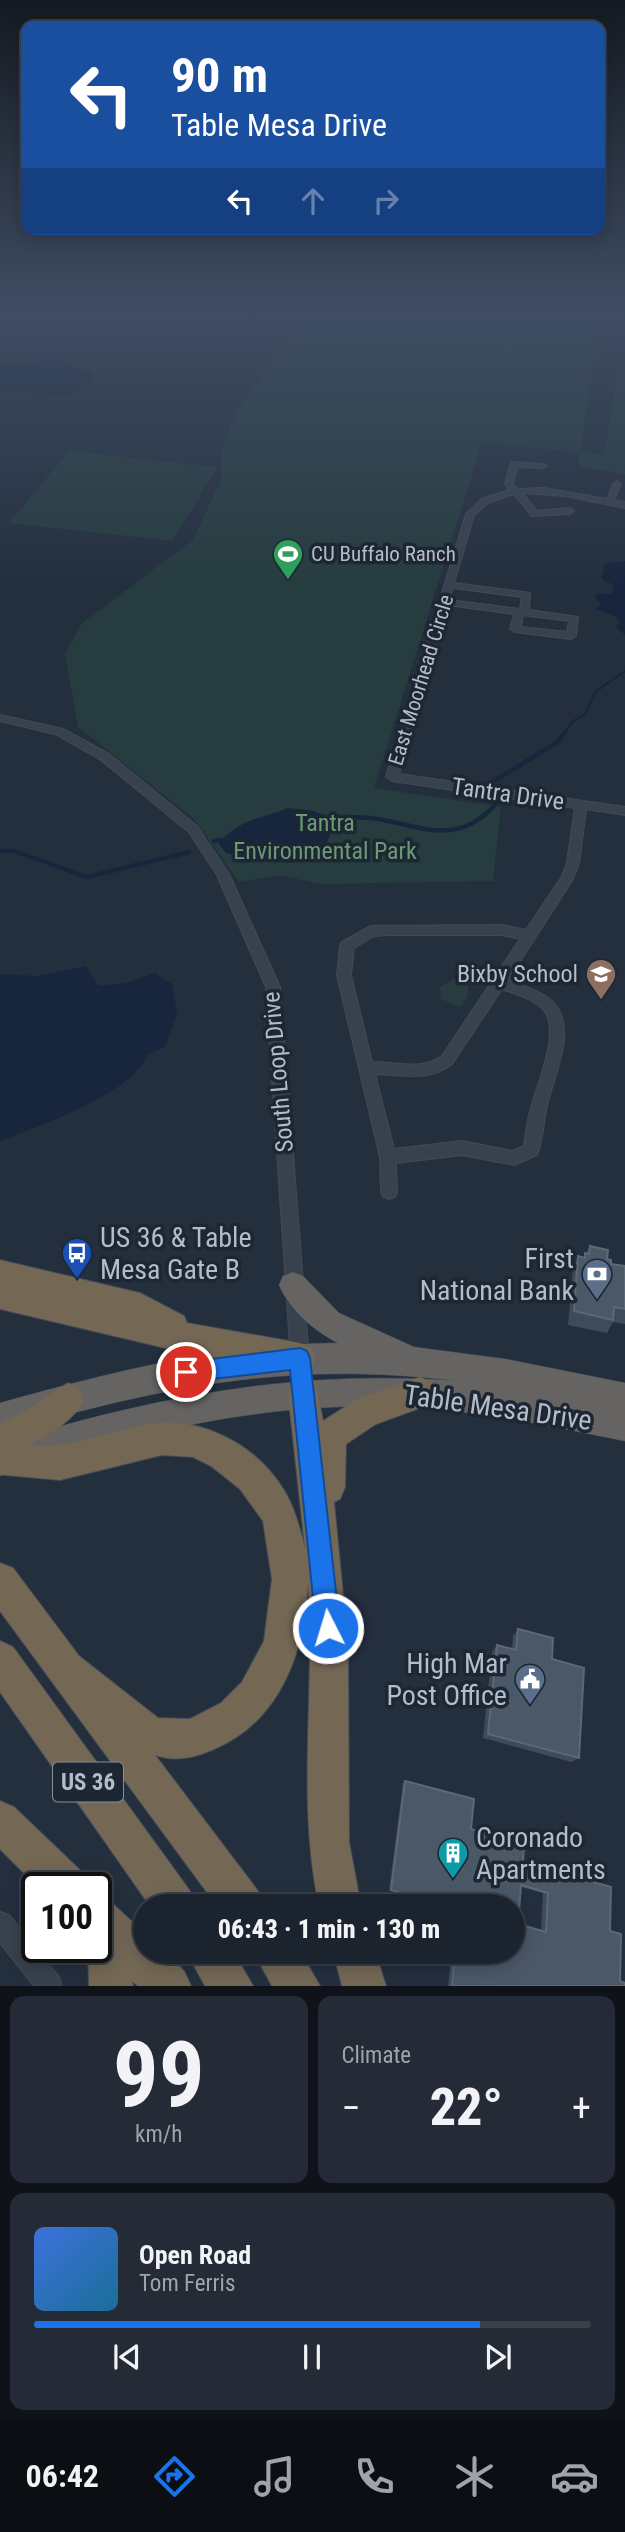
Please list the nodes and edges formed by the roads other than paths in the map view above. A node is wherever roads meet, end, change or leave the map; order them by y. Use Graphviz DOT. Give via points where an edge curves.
graph roads {
  1 [pos="543,466"];
  2 [pos="617,484"];
  3 [pos="516,492"];
  4 [pos="609,503"];
  5 [pos="625,505"];
  6 [pos="570,511"];
  7 [pos="449,585"];
  8 [pos="444,602"];
  9 [pos="522,612"];
  10 [pos="0,718"];
  11 [pos="392,777"];
  12 [pos="581,805"];
  13 [pos="625,811"];
  14 [pos="527,935"];
  15 [pos="499,982"];
  16 [pos="366,1068"];
  17 [pos="388,1157"];
  18 [pos="389,1192"];
  19 [pos="0,1275"];
  20 [pos="293,1285"];
  21 [pos="0,1295"];
  22 [pos="195,1340"];
  23 [pos="300,1358"];
  24 [pos="421,1377"];
  25 [pos="304,1392"];
  26 [pos="625,1398"];
  27 [pos="68,1399"];
  28 [pos="0,1418"];
  29 [pos="625,1426"];
  30 [pos="2,1453"];
  31 [pos="322,1557"];
  32 [pos="0,1581"];
  33 [pos="0,1660"];
  34 [pos="68,1670"];
  35 [pos="0,1821"];
  36 [pos="52,1872"];
  37 [pos="166,1894"];
  38 [pos="234,1894"];
  39 [pos="337,1894"];
  40 [pos="0,1924"];
  41 [pos="112,1932"];
  42 [pos="108,1963"];
  43 [pos="216,1964"];
  44 [pos="283,1964"];
  45 [pos="357,1964"];
  46 [pos="50,1986"];
  47 [pos="111,1986"];
  48 [pos="169,1986"];
  49 [pos="231,1986"];
  50 [pos="298,1986"];
  51 [pos="363,1986"];
  1 -- 3 [label="street" via="514,464 509,484"];
  2 -- 4 [label="street"];
  3 -- 4 [label="street"];
  3 -- 6 [label="street" via="534,514"];
  3 -- 7 [label="street, East Moorhead Circle" via="498,495 470,514"];
  4 -- 5 [label="street"];
  7 -- 8 [label="street, East Moorhead Circle"];
  7 -- 9 [label="street" via="527,595"];
  8 -- 9 [label="street"];
  8 -- 11 [label="street, East Moorhead Circle"];
  9 -- 9 [label="street" via="574,619 571,636 515,629"];
  10 -- 20 [label="street, South Loop Drive" via="59,731 105,757 193,829 223,874 273,986"];
  11 -- 12 [label="street, Tantra Drive"];
  12 -- 13 [label="street, Tantra Drive"];
  12 -- 14 [label="street" via="567,879"];
  14 -- 15 [label="street"];
  14 -- 16 [label="street" via="502,930 387,930 371,931 347,946 344,975"];
  15 -- 16 [label="street" via="441,1066 427,1071"];
  15 -- 17 [label="street" via="541,1001 553,1012 556,1025 552,1069 540,1101 531,1150 514,1158 462,1147"];
  16 -- 17 [label="street"];
  17 -- 18 [label="street"];
  19 -- 22 [label="highway" via="140,1308"];
  20 -- 23 [label="street, South Loop Drive"];
  20 -- 24 [label="highway" via="334,1328"];
  21 -- 22 [label="highway"];
  22 -- 23 [label="highway"];
  23 -- 24 [label="highway, Table Mesa Drive"];
  23 -- 25 [label="street, South Loop Drive"];
  23 -- 27 [label="highway, Table Mesa Drive" via="174,1374"];
  24 -- 25 [label="highway, Table Mesa Drive"];
  24 -- 26 [label="highway, Table Mesa Drive" via="499,1371"];
  24 -- 29 [label="highway, Table Mesa Drive"];
  24 -- 31 [label="highway" via="334,1433 327,1460 329,1517"];
  25 -- 30 [label="highway, Table Mesa Drive" via="180,1409"];
  25 -- 31 [label="highway"];
  27 -- 28 [label="highway, Table Mesa Drive"];
  27 -- 30 [label="highway"];
  30 -- 34 [label="highway" via="57,1463 149,1442 193,1440 212,1447 249,1475 275,1510 285,1536 290,1569 286,1626 266,1681 233,1719 199,1736 180,1740 155,1736"];
  31 -- 39 [label="highway" via="330,1645 327,1819"];
  32 -- 34 [label="highway, US 36"];
  33 -- 37 [label="highway, US 36"];
  34 -- 38 [label="highway, US 36"];
  35 -- 36 [label="highway"];
  40 -- 46 [label="street"];
  41 -- 48 [label="highway"];
  42 -- 47 [label="highway"];
  43 -- 49 [label="highway"];
  44 -- 50 [label="highway"];
  45 -- 51 [label="highway"];
}
